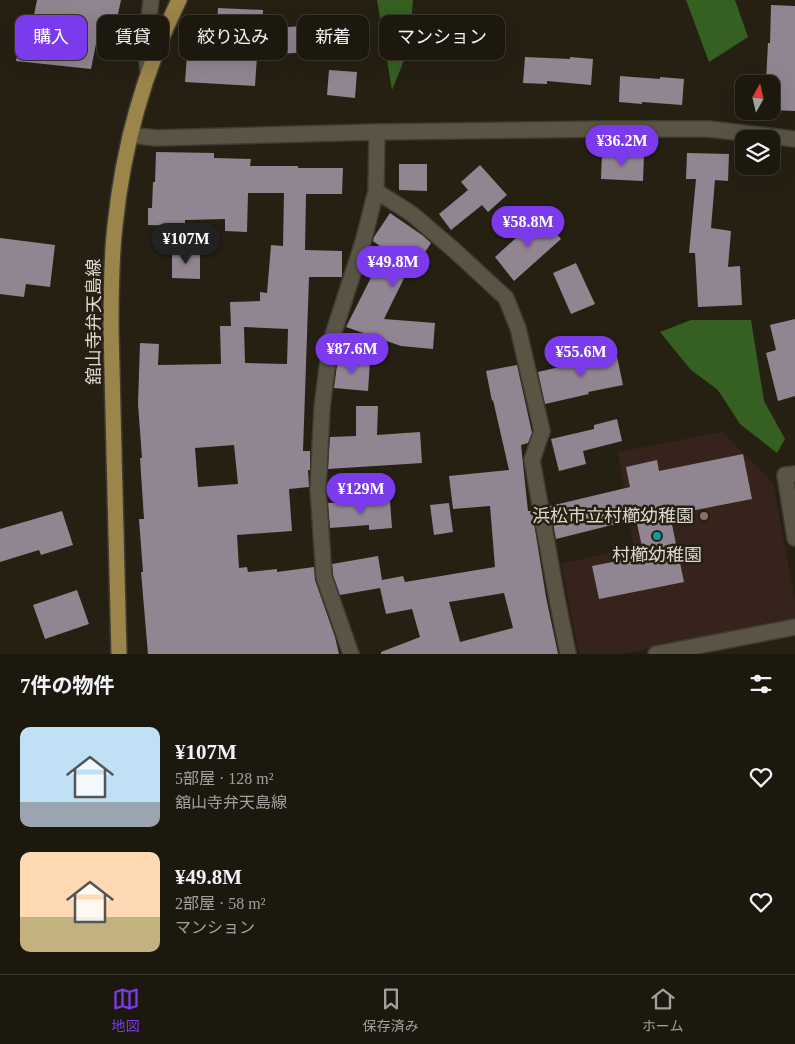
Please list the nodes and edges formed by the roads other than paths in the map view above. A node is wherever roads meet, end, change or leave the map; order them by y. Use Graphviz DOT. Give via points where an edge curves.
graph roads {
  1 [pos="151,0"];
  2 [pos="179,0"];
  3 [pos="148,74"];
  4 [pos="377,132"];
  5 [pos="130,134"];
  6 [pos="795,139"];
  7 [pos="376,191"];
  8 [pos="795,474"];
  9 [pos="795,538"];
  10 [pos="795,627"];
  11 [pos="119,654"];
  12 [pos="351,654"];
  13 [pos="568,654"];
  14 [pos="656,654"];
  1 -- 3 [label="street" via="146,46"];
  2 -- 3 [label="main road, 舘山寺弁天島線"];
  3 -- 5 [label="main road, 舘山寺弁天島線"];
  4 -- 5 [label="street" via="156,138"];
  4 -- 6 [label="street" via="710,129"];
  4 -- 7 [label="street"];
  5 -- 11 [label="main road, 舘山寺弁天島線" via="114,228 111,294"];
  7 -- 12 [label="street" via="330,344 322,408 318,489 324,577"];
  7 -- 13 [label="street" via="412,214 506,298 518,328 542,431 532,460"];
  8 -- 9 [label="street" via="784,475"];
  10 -- 14 [label="street"];
}
